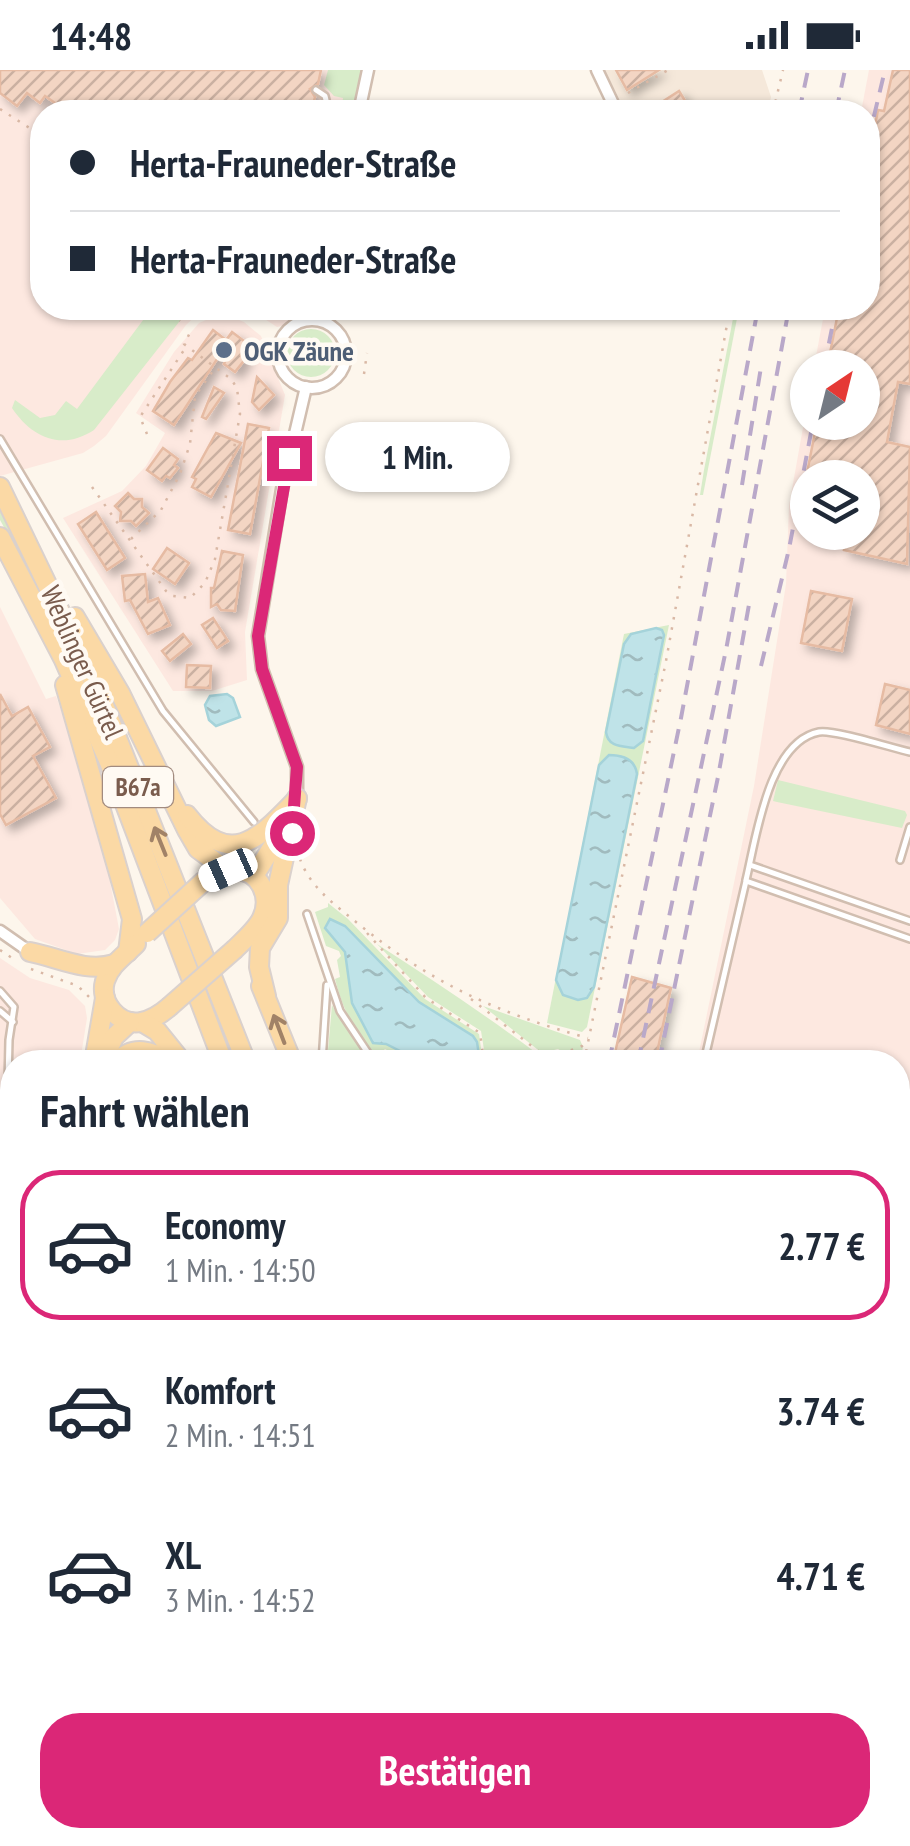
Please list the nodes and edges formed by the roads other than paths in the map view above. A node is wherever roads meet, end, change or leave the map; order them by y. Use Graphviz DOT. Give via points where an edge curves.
graph roads {
  1 [pos="368,70"];
  2 [pos="597,70"];
  3 [pos="316,90"];
  4 [pos="326,100"];
  5 [pos="362,100"];
  6 [pos="612,100"];
  7 [pos="304,320"];
  8 [pos="323,320"];
  9 [pos="306,388"];
  10 [pos="0,439"];
  11 [pos="0,488"];
  12 [pos="17,518"];
  13 [pos="0,537"];
  14 [pos="37,610"];
  15 [pos="910,752"];
  16 [pos="170,793"];
  17 [pos="297,798"];
  18 [pos="254,822"];
  19 [pos="910,827"];
  20 [pos="900,860"];
  21 [pos="750,865"];
  22 [pos="228,870"];
  23 [pos="254,876"];
  24 [pos="746,881"];
  25 [pos="307,914"];
  26 [pos="910,921"];
  27 [pos="0,930"];
  28 [pos="910,939"];
  29 [pos="240,944"];
  30 [pos="30,952"];
  31 [pos="121,958"];
  32 [pos="328,982"];
  33 [pos="0,991"];
  34 [pos="266,996"];
  35 [pos="101,998"];
  36 [pos="1,1016"];
  37 [pos="13,1022"];
  38 [pos="136,1022"];
  39 [pos="9,1050"];
  40 [pos="95,1050"];
  41 [pos="108,1050"];
  42 [pos="172,1050"];
  43 [pos="218,1050"];
  44 [pos="241,1050"];
  45 [pos="287,1050"];
  46 [pos="323,1050"];
  47 [pos="365,1050"];
  48 [pos="707,1050"];
  1 -- 5 [label="street"];
  2 -- 6 [label="street"];
  3 -- 4 [label="lane"];
  7 -- 9 [label="street" via="286,332 278,354 286,376"];
  8 -- 9 [label="street" via="341,334 345,364 326,386"];
  9 -- 17 [label="street" via="258,636 267,684 291,742"];
  10 -- 18 [label="lane" via="164,710"];
  11 -- 12 [label="main road, Weblinger Gürtel / B67a"];
  12 -- 16 [label="main road"];
  44 -- 12 [label="main road, Weblinger Gürtel / B67a, one-way" via="98,690"];
  13 -- 14 [label="main road, Weblinger Gürtel / B67a"];
  14 -- 31 [label="main road" via="132,919 133,936"];
  14 -- 43 [label="main road, Weblinger Gürtel / B67a" via="109,762"];
  15 -- 21 [label="lane" via="821,731 800,740 772,775"];
  16 -- 17 [label="main road" via="198,829 228,846 262,836"];
  16 -- 22 [label="main road" via="198,849"];
  17 -- 23 [label="main road"];
  17 -- 34 [label="main road" via="278,885 278,918 260,948"];
  19 -- 20 [label="lane"];
  21 -- 24 [label="lane"];
  21 -- 26 [label="lane"];
  22 -- 23 [label="main road"];
  22 -- 31 [label="main road, bridge" via="204,881"];
  23 -- 29 [label="main road" via="266,902 262,919"];
  24 -- 28 [label="lane"];
  24 -- 48 [label="lane"];
  25 -- 32 [label="lane"];
  27 -- 30 [label="street"];
  29 -- 34 [label="main road"];
  29 -- 38 [label="main road, bridge" via="169,1008"];
  30 -- 31 [label="main road" via="100,968"];
  30 -- 35 [label="main road"];
  31 -- 35 [label="main road"];
  32 -- 46 [label="lane"];
  32 -- 47 [label="lane"];
  33 -- 37 [label="lane" via="14,1008"];
  45 -- 34 [label="main road, one-way"];
  35 -- 38 [label="main road"];
  35 -- 40 [label="main road"];
  36 -- 37 [label="lane"];
  37 -- 39 [label="lane"];
  38 -- 41 [label="main road"];
  38 -- 42 [label="main road" via="157,1031"];
}
